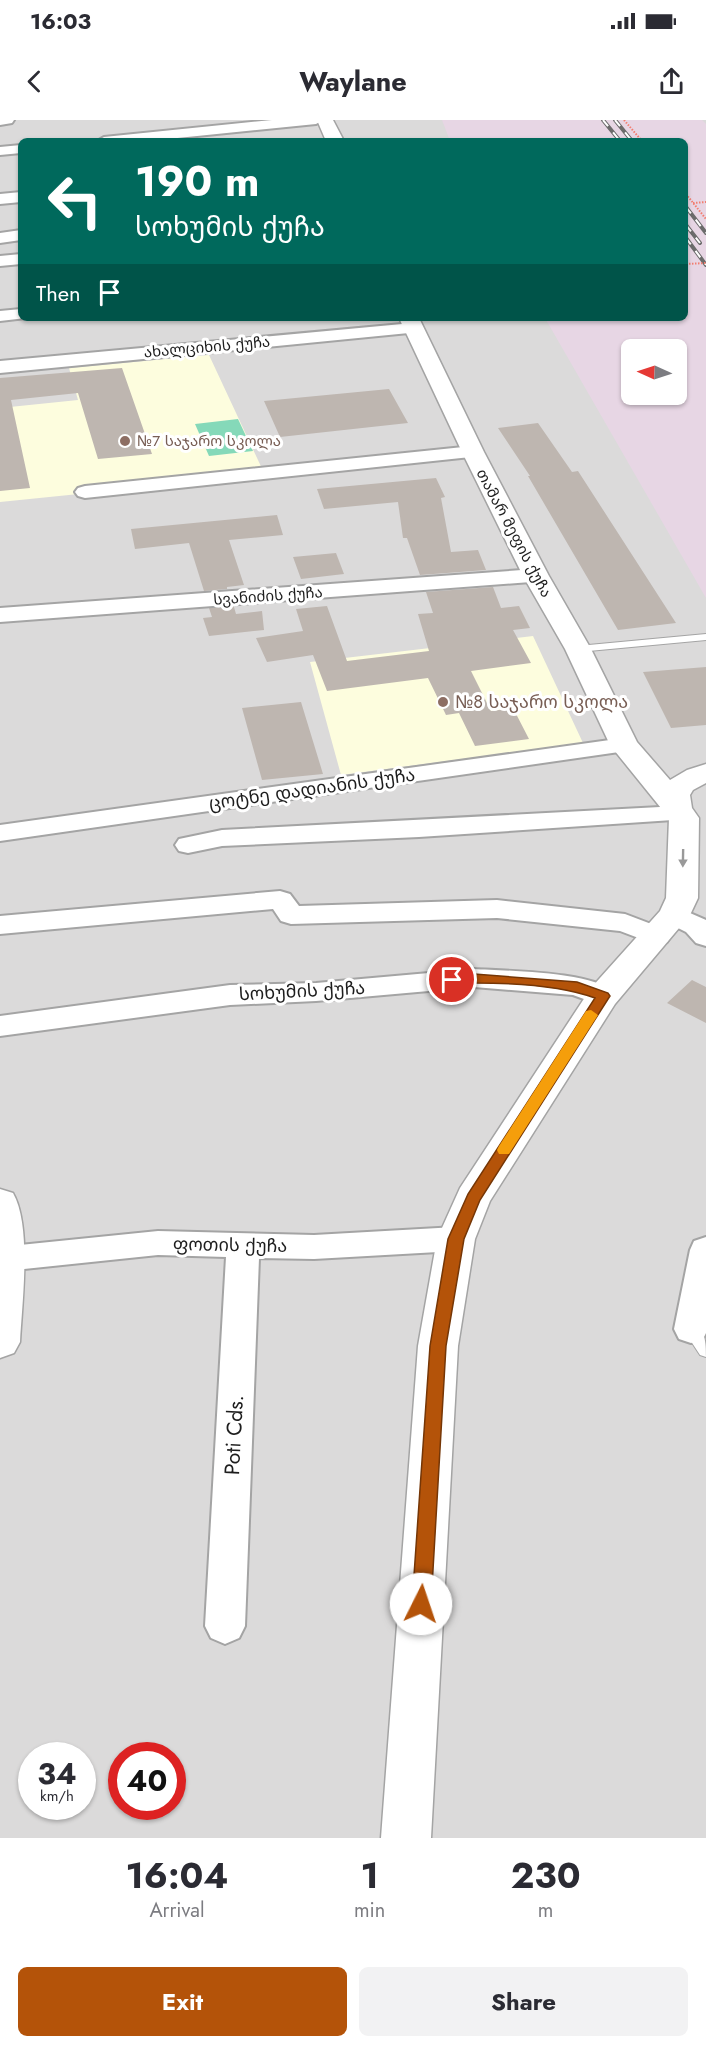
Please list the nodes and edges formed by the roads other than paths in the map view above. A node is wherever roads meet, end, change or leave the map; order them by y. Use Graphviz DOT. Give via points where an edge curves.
graph roads {
  1 [pos="7,120"];
  2 [pos="316,120"];
  3 [pos="325,120"];
  4 [pos="0,121"];
  5 [pos="134,138"];
  6 [pos="333,138"];
  7 [pos="18,149"];
  8 [pos="0,151"];
  9 [pos="18,197"];
  10 [pos="0,199"];
  11 [pos="18,235"];
  12 [pos="0,238"];
  13 [pos="18,259"];
  14 [pos="0,261"];
  15 [pos="18,314"];
  16 [pos="0,316"];
  17 [pos="411,323"];
  18 [pos="0,367"];
  19 [pos="473,452"];
  20 [pos="86,492"];
  21 [pos="536,576"];
  22 [pos="0,615"];
  23 [pos="706,637"];
  24 [pos="578,649"];
  25 [pos="624,745"];
  26 [pos="706,772"];
  27 [pos="686,816"];
  28 [pos="0,833"];
  29 [pos="188,845"];
  30 [pos="680,907"];
  31 [pos="0,925"];
  32 [pos="706,936"];
  33 [pos="603,996"];
  34 [pos="0,1026"];
  35 [pos="0,1203"];
  36 [pos="456,1239"];
  37 [pos="243,1245"];
  38 [pos="706,1250"];
  39 [pos="5,1258"];
  40 [pos="698,1339"];
  41 [pos="0,1342"];
  42 [pos="225,1626"];
  43 [pos="406,1838"];
  1 -- 4 [label="street"];
  2 -- 5 [label="street"];
  3 -- 6 [label="street"];
  7 -- 8 [label="street"];
  9 -- 10 [label="street"];
  11 -- 12 [label="street"];
  13 -- 14 [label="street"];
  15 -- 16 [label="street"];
  17 -- 18 [label="street, ახალციხის ქუჩა"];
  17 -- 19 [label="street, თამარ მეფის ქუჩა"];
  19 -- 20 [label="street"];
  19 -- 21 [label="street, თამარ მეფის ქუჩა"];
  21 -- 22 [label="street, სვანიძის ქუჩა"];
  21 -- 24 [label="street, თამარ მეფის ქუჩა"];
  23 -- 24 [label="lane"];
  24 -- 25 [label="street, თამარ მეფის ქუჩა"];
  25 -- 26 [label="street" via="659,762"];
  25 -- 27 [label="street, თამარ მეფის ქუჩა"];
  25 -- 28 [label="street, ცოტნე დადიანის ქუჩა"];
  26 -- 27 [label="street" via="682,783 675,792"];
  27 -- 29 [label="street" via="222,838"];
  27 -- 30 [label="street, one-way"];
  30 -- 31 [label="street" via="625,923 497,909 291,915 279,900"];
  30 -- 32 [label="street"];
  30 -- 33 [label="street"];
  33 -- 34 [label="street, სოხუმის ქუჩა" via="577,987 474,978 230,995"];
  33 -- 36 [label="street" via="473,1198"];
  35 -- 39 [label="street"];
  36 -- 37 [label="street, ფოთის ქუჩა" via="314,1247"];
  36 -- 43 [label="street" via="438,1346"];
  37 -- 39 [label="street, ფოთის ქუჩა" via="158,1243"];
  37 -- 42 [label="street, Poti Cds."];
  38 -- 40 [label="street"];
  39 -- 41 [label="street"];
}
